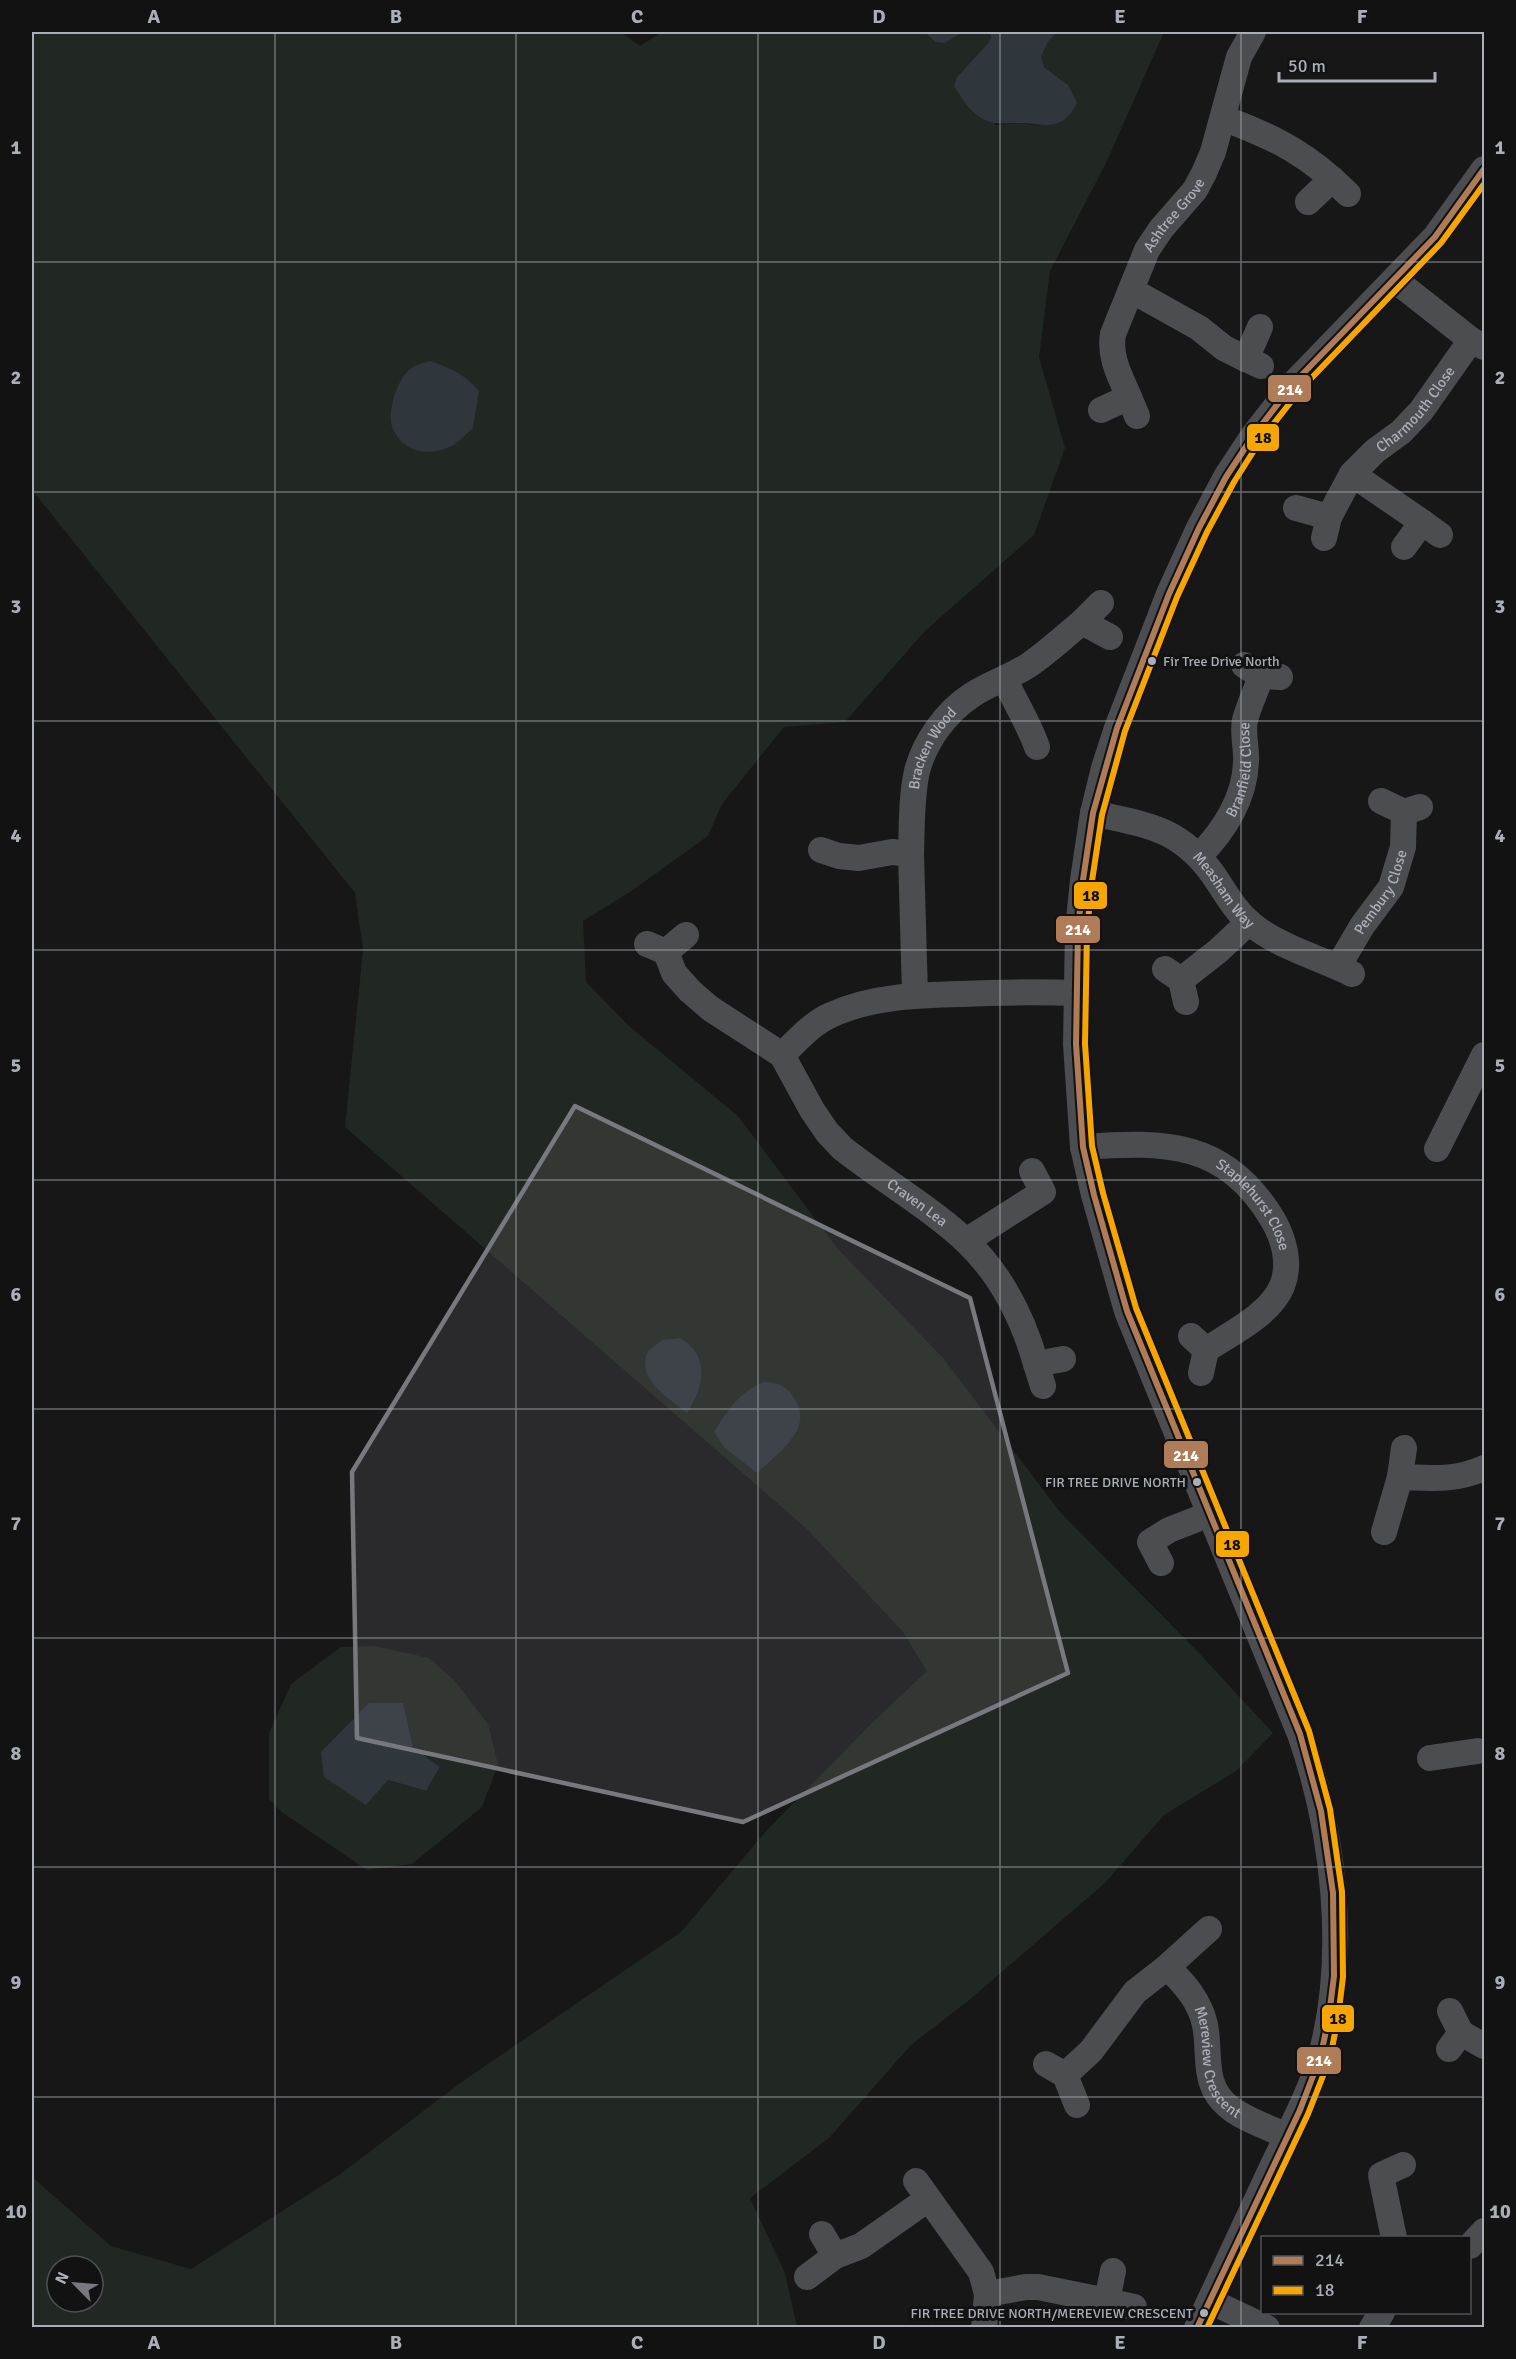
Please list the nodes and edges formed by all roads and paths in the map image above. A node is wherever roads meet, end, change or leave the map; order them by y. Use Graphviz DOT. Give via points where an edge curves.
graph roads {
  1 [pos="1253,32"];
  2 [pos="1223,118"];
  3 [pos="1485,169"];
  4 [pos="1308,202"];
  5 [pos="1395,280"];
  6 [pos="1131,290"];
  7 [pos="1260,327"];
  8 [pos="1478,344"];
  9 [pos="1101,410"];
  10 [pos="1353,474"];
  11 [pos="1296,508"];
  12 [pos="1404,547"];
  13 [pos="1101,603"];
  14 [pos="1083,622"];
  15 [pos="1110,638"];
  16 [pos="1262,673"];
  17 [pos="1005,680"];
  18 [pos="1037,755"];
  19 [pos="1381,801"];
  20 [pos="1094,813"];
  21 [pos="816,848"];
  22 [pos="910,854"];
  23 [pos="1199,856"];
  24 [pos="1249,922"];
  25 [pos="686,935"];
  26 [pos="1345,971"];
  27 [pos="1178,984"];
  28 [pos="1077,993"];
  29 [pos="915,995"];
  30 [pos="782,1055"];
  31 [pos="1482,1069"];
  32 [pos="1083,1147"];
  33 [pos="1437,1149"];
  34 [pos="1032,1171"];
  35 [pos="966,1241"];
  36 [pos="1199,1353"];
  37 [pos="1063,1359"];
  38 [pos="1404,1448"];
  39 [pos="1485,1468"];
  40 [pos="1400,1477"];
  41 [pos="1210,1514"];
  42 [pos="1384,1532"];
  43 [pos="1148,1553"];
  44 [pos="1482,1755"];
  45 [pos="1430,1758"];
  46 [pos="1209,1929"];
  47 [pos="1167,1967"];
  48 [pos="1453,2031"];
  49 [pos="1485,2046"];
  50 [pos="1077,2105"];
  51 [pos="1287,2136"];
  52 [pos="1382,2169"];
  53 [pos="1485,2231"];
  54 [pos="822,2234"];
  55 [pos="1394,2236"];
  56 [pos="1471,2245"];
  57 [pos="835,2256"];
  58 [pos="1113,2271"];
  59 [pos="807,2277"];
  60 [pos="987,2294"];
  61 [pos="1107,2301"];
  62 [pos="1210,2301"];
  63 [pos="1134,2307"];
  64 [pos="1381,2314"];
  65 [pos="984,2328"];
  66 [pos="1197,2328"];
  67 [pos="1267,2328"];
  68 [pos="1372,2328"];
  1 -- 2 [label="street, Ashtree Grove" via="1239,57"];
  2 -- 4 [label="street" via="1277,139 1313,162 1340,187"];
  2 -- 6 [label="street, Ashtree Grove" via="1204,173 1147,250"];
  3 -- 5 [label="street" via="1435,237"];
  5 -- 8 [label="street"];
  5 -- 20 [label="street" via="1294,383 1226,477 1178,575 1138,670 1104,768"];
  6 -- 7 [label="street" via="1199,328 1224,348 1254,362"];
  6 -- 9 [label="street, Ashtree Grove" via="1110,346 1133,406"];
  8 -- 10 [label="street, Charmouth Close" via="1401,432"];
  10 -- 11 [label="street, Charmouth Close" via="1326,528"];
  10 -- 12 [label="street" via="1431,529"];
  13 -- 14 [label="street, Bracken Wood"];
  14 -- 15 [label="street"];
  14 -- 17 [label="street, Bracken Wood"];
  16 -- 23 [label="street, Branfield Close" via="1245,722 1246,769 1241,789 1226,824"];
  17 -- 18 [label="street" via="1031,729"];
  17 -- 22 [label="street, Bracken Wood" via="974,694 953,709 937,728 917,771"];
  19 -- 26 [label="street, Pembury Close" via="1412,809 1391,887 1362,926"];
  20 -- 23 [label="street, Measham Way" via="1160,829"];
  20 -- 28 [label="street" via="1078,929"];
  21 -- 22 [label="street" via="859,858 892,852"];
  22 -- 29 [label="street, Bracken Wood"];
  23 -- 24 [label="street, Measham Way"];
  24 -- 26 [label="street, Measham Way" via="1275,941"];
  24 -- 27 [label="street"];
  25 -- 30 [label="street, Craven Lea" via="657,948 674,973 711,1009"];
  28 -- 29 [label="street"];
  28 -- 32 [label="street"];
  29 -- 30 [label="street" via="856,1005 829,1016"];
  30 -- 35 [label="street, Craven Lea" via="812,1110 842,1148"];
  31 -- 33 [label="street"];
  32 -- 36 [label="street, Staplehurst Close" via="1145,1143 1191,1151 1232,1171 1268,1211 1285,1250 1282,1287 1266,1309"];
  32 -- 41 [label="street" via="1127,1311"];
  34 -- 35 [label="street" via="1043,1192"];
  35 -- 37 [label="street, Craven Lea" via="1003,1287 1029,1341 1039,1375"];
  38 -- 40 [label="street"];
  39 -- 40 [label="street" via="1451,1479"];
  40 -- 42 [label="street"];
  41 -- 43 [label="street" via="1169,1530"];
  41 -- 51 [label="street" via="1310,1761 1331,1872 1331,2004 1314,2076"];
  44 -- 45 [label="street"];
  46 -- 47 [label="street"];
  47 -- 50 [label="street" via="1135,1992 1091,2051 1056,2070"];
  47 -- 51 [label="street, Mereview Crescent" via="1200,2010 1205,2024 1207,2068 1217,2094 1241,2114"];
  48 -- 49 [label="street"];
  51 -- 62 [label="street"];
  52 -- 55 [label="street"];
  53 -- 56 [label="street"];
  54 -- 57 [label="street"];
  57 -- 59 [label="street"];
  57 -- 60 [label="street" via="861,2246 922,2190 981,2272"];
  58 -- 61 [label="street"];
  60 -- 61 [label="street" via="1026,2286"];
  60 -- 65 [label="street"];
  61 -- 63 [label="street"];
  62 -- 66 [label="street"];
  62 -- 67 [label="street"];
  64 -- 68 [label="street"];
}
